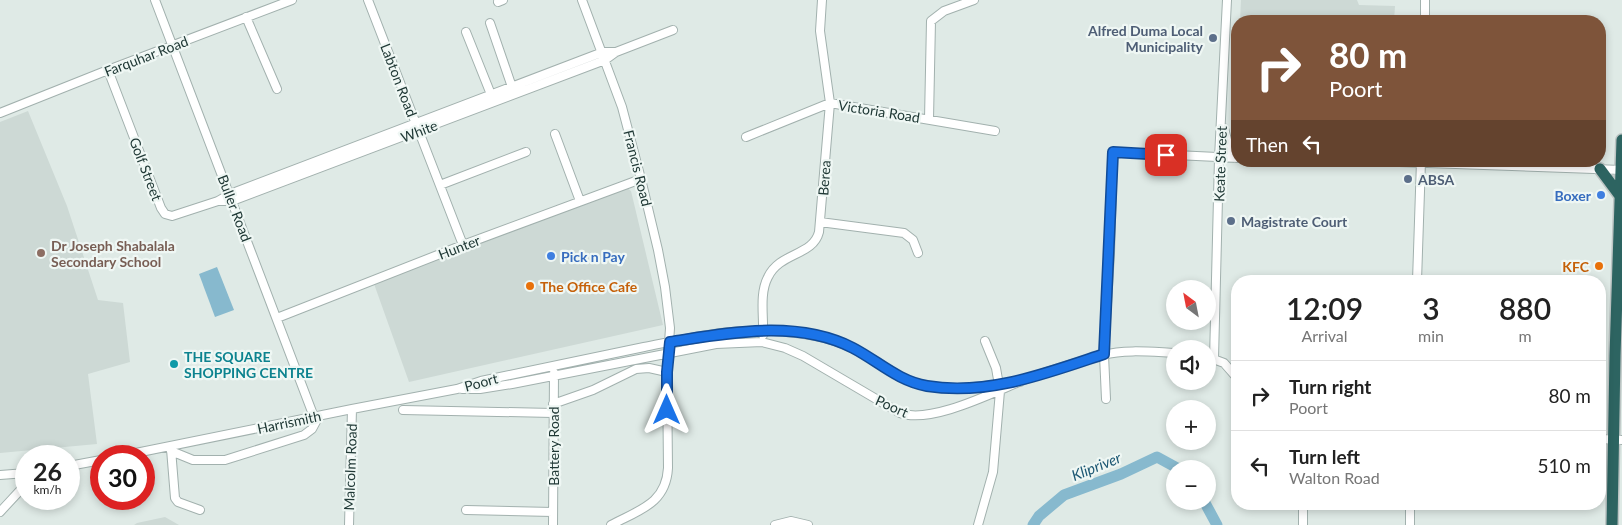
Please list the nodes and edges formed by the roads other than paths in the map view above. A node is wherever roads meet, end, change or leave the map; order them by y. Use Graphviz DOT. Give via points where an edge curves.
graph roads {
  1 [pos="155,0"];
  2 [pos="292,0"];
  3 [pos="368,0"];
  4 [pos="582,0"];
  5 [pos="822,0"];
  6 [pos="974,0"];
  7 [pos="1227,0"];
  8 [pos="1425,0"];
  9 [pos="1425,15"];
  10 [pos="246,18"];
  11 [pos="490,23"];
  12 [pos="673,30"];
  13 [pos="466,32"];
  14 [pos="173,45"];
  15 [pos="604,56"];
  16 [pos="108,70"];
  17 [pos="277,89"];
  18 [pos="514,90"];
  19 [pos="491,94"];
  20 [pos="494,103"];
  21 [pos="830,103"];
  22 [pos="0,113"];
  23 [pos="1222,116"];
  24 [pos="929,119"];
  25 [pos="417,127"];
  26 [pos="995,131"];
  27 [pos="555,134"];
  28 [pos="746,136"];
  29 [pos="1622,140"];
  30 [pos="1231,149"];
  31 [pos="526,152"];
  32 [pos="1219,158"];
  33 [pos="1231,158"];
  34 [pos="1420,167"];
  35 [pos="1549,167"];
  36 [pos="1600,169"];
  37 [pos="1622,170"];
  38 [pos="641,179"];
  39 [pos="440,185"];
  40 [pos="1621,193"];
  41 [pos="231,198"];
  42 [pos="580,201"];
  43 [pos="820,222"];
  44 [pos="463,245"];
  45 [pos="918,253"];
  46 [pos="1417,275"];
  47 [pos="277,318"];
  48 [pos="763,330"];
  49 [pos="1212,340"];
  50 [pos="985,341"];
  51 [pos="670,342"];
  52 [pos="762,342"];
  53 [pos="668,352"];
  54 [pos="1166,353"];
  55 [pos="1104,354"];
  56 [pos="1216,360"];
  57 [pos="554,366"];
  58 [pos="1231,371"];
  59 [pos="667,372"];
  60 [pos="554,376"];
  61 [pos="1000,388"];
  62 [pos="457,389"];
  63 [pos="1106,400"];
  64 [pos="554,404"];
  65 [pos="352,409"];
  66 [pos="403,410"];
  67 [pos="553,413"];
  68 [pos="316,417"];
  69 [pos="1618,439"];
  70 [pos="171,449"];
  71 [pos="155,451"];
  72 [pos="15,474"];
  73 [pos="0,475"];
  74 [pos="15,496"];
  75 [pos="200,510"];
  76 [pos="466,510"];
  77 [pos="1303,510"];
  78 [pos="1410,510"];
  79 [pos="0,512"];
  80 [pos="553,512"];
  81 [pos="349,525"];
  82 [pos="553,525"];
  83 [pos="611,525"];
  84 [pos="775,525"];
  85 [pos="808,525"];
  86 [pos="978,525"];
  87 [pos="1303,525"];
  88 [pos="1410,525"];
  89 [pos="1612,525"];
  1 -- 14 [label="street, Buller Road"];
  2 -- 10 [label="street, Farquhar Road"];
  3 -- 25 [label="street, Labton Road"];
  4 -- 15 [label="street, Francis Road"];
  5 -- 21 [label="street, Berea" via="820,31"];
  6 -- 24 [label="street" via="944,10 931,21"];
  7 -- 23 [label="street, Keate Street"];
  8 -- 9 [label="street"];
  10 -- 14 [label="street, Farquhar Road"];
  10 -- 17 [label="street"];
  11 -- 18 [label="street"];
  12 -- 15 [label="street"];
  13 -- 19 [label="street"];
  14 -- 16 [label="street, Farquhar Road"];
  14 -- 41 [label="street, Buller Road"];
  15 -- 18 [label="street, White"];
  15 -- 38 [label="street, Francis Road" via="622,107"];
  16 -- 22 [label="street, Farquhar Road"];
  16 -- 41 [label="street, Golf Street" via="164,213 175,216"];
  18 -- 19 [label="street, White"];
  18 -- 20 [label="street, White"];
  19 -- 20 [label="street"];
  19 -- 25 [label="street, White"];
  20 -- 25 [label="street, White"];
  21 -- 24 [label="street, Victoria Road"];
  21 -- 28 [label="street, Victoria Road"];
  21 -- 43 [label="street, Berea"];
  23 -- 30 [label="street"];
  23 -- 32 [label="street, Keate Street"];
  24 -- 26 [label="street, Victoria Road"];
  25 -- 39 [label="street, Labton Road"];
  25 -- 41 [label="street, White"];
  27 -- 42 [label="street"];
  29 -- 37 [label="highway"];
  31 -- 39 [label="street"];
  32 -- 33 [label="street"];
  32 -- 49 [label="street, Keate Street"];
  32 -- 55 [label="street" via="1113,152"];
  34 -- 46 [label="street"];
  35 -- 36 [label="street"];
  36 -- 37 [label="street"];
  36 -- 40 [label="highway"];
  37 -- 40 [label="highway"];
  38 -- 42 [label="street, Hunter"];
  38 -- 51 [label="street, Francis Road" via="665,286"];
  39 -- 44 [label="street, Labton Road"];
  40 -- 69 [label="highway"];
  41 -- 47 [label="street, Buller Road"];
  42 -- 44 [label="street, Hunter"];
  43 -- 45 [label="street" via="904,232 913,240"];
  43 -- 48 [label="street, Berea" via="812,245 784,259 767,277 763,296"];
  44 -- 47 [label="street, Hunter"];
  47 -- 68 [label="street, Buller Road"];
  48 -- 51 [label="street, Poort"];
  48 -- 52 [label="street, Berea"];
  48 -- 61 [label="street, Poort" via="809,335 842,344 894,374 926,386"];
  50 -- 61 [label="street" via="995,364"];
  51 -- 53 [label="street, Francis Road"];
  51 -- 57 [label="street, Poort"];
  52 -- 53 [label="street, Poort" via="716,344"];
  52 -- 61 [label="street, Poort" via="794,351 906,415 930,414"];
  53 -- 59 [label="street, Francis Road"];
  53 -- 60 [label="street, Poort"];
  54 -- 55 [label="street, Poort"];
  55 -- 61 [label="street, Poort"];
  55 -- 63 [label="street"];
  56 -- 58 [label="street"];
  57 -- 60 [label="street, Battery Road"];
  57 -- 62 [label="street, Poort"];
  59 -- 64 [label="street" via="636,369"];
  59 -- 83 [label="street, Francis Road" via="668,468 665,487 652,502"];
  60 -- 62 [label="street, Poort" via="487,388"];
  60 -- 64 [label="street, Battery Road"];
  61 -- 86 [label="street" via="993,472"];
  62 -- 65 [label="street, Harrismith"];
  64 -- 67 [label="street, Battery Road"];
  65 -- 68 [label="street, Harrismith"];
  65 -- 81 [label="street, Malcolm Road"];
  66 -- 67 [label="street"];
  67 -- 80 [label="street, Battery Road"];
  68 -- 70 [label="street, Harrismith"];
  68 -- 70 [label="street" via="312,429 304,435 225,460 193,460"];
  69 -- 89 [label="highway"];
  70 -- 71 [label="street, Harrismith"];
  70 -- 75 [label="street" via="175,498"];
  72 -- 73 [label="street"];
  74 -- 79 [label="street"];
  76 -- 80 [label="street"];
  77 -- 87 [label="street"];
  78 -- 88 [label="street"];
  80 -- 82 [label="street, Battery Road"];
  84 -- 85 [label="street" via="791,521"];
}
